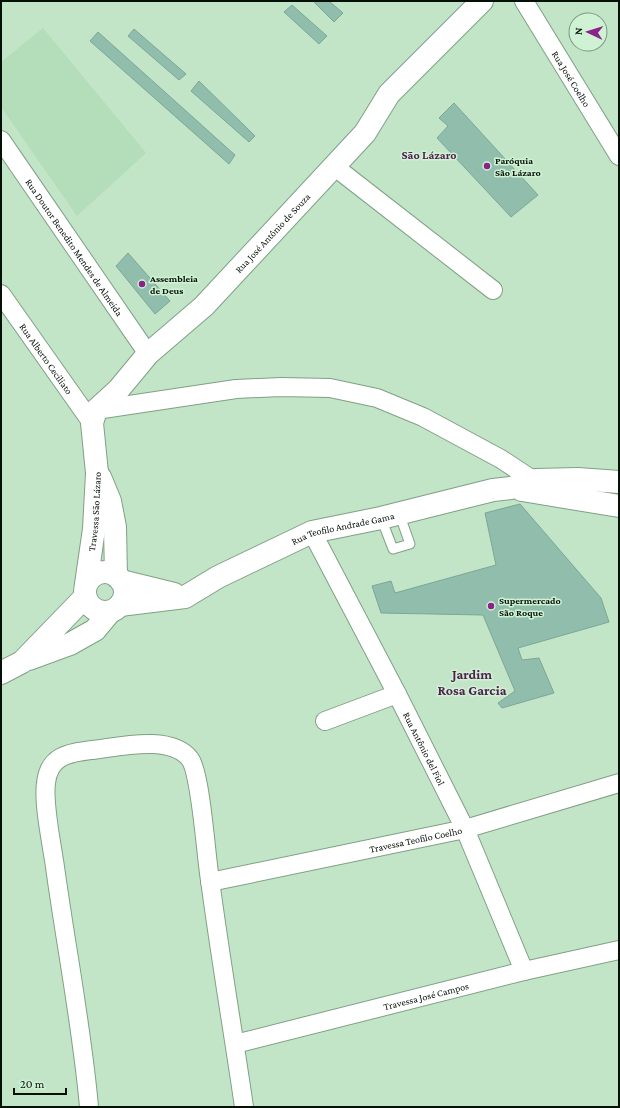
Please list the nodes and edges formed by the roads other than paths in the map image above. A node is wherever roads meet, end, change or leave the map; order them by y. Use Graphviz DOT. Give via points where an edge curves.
graph roads {
  1 [pos="482,1"];
  2 [pos="524,1"];
  3 [pos="1,140"];
  4 [pos="619,156"];
  5 [pos="335,167"];
  6 [pos="493,290"];
  7 [pos="1,294"];
  8 [pos="148,354"];
  9 [pos="94,416"];
  10 [pos="97,473"];
  11 [pos="535,480"];
  12 [pos="619,482"];
  13 [pos="511,488"];
  14 [pos="556,496"];
  15 [pos="619,506"];
  16 [pos="312,532"];
  17 [pos="119,578"];
  18 [pos="86,590"];
  19 [pos="185,597"];
  20 [pos="115,609"];
  21 [pos="22,662"];
  22 [pos="1,673"];
  23 [pos="397,694"];
  24 [pos="325,721"];
  25 [pos="619,784"];
  26 [pos="465,829"];
  27 [pos="210,882"];
  28 [pos="619,950"];
  29 [pos="524,971"];
  30 [pos="235,1044"];
  31 [pos="89,1107"];
  32 [pos="244,1107"];
  1 -- 5 [label="street, Rua José Antônio de Souza" via="388,94 365,133"];
  2 -- 4 [label="street, Rua José Coelho"];
  3 -- 8 [label="street, Rua Doutor Benedito Mendes de Almeida"];
  5 -- 6 [label="street"];
  5 -- 8 [label="street, Rua José Antônio de Souza" via="204,306"];
  7 -- 9 [label="street, Rua Alberto Ceciliato"];
  8 -- 9 [label="street, Rua José Antônio de Souza"];
  9 -- 10 [label="street"];
  9 -- 11 [label="street" via="236,389 330,388 377,398 424,417"];
  10 -- 17 [label="street, Travessa São Lázaro" via="112,508"];
  10 -- 18 [label="street, Travessa São Lázaro" via="94,529"];
  11 -- 12 [label="street, Rua Teofilo Andrade Gama" via="578,479"];
  11 -- 13 [label="street, Rua Teofilo Andrade Gama"];
  11 -- 14 [label="street"];
  13 -- 14 [label="street, Rua Teofilo Andrade Gama"];
  13 -- 16 [label="street, Rua Teofilo Andrade Gama"];
  14 -- 15 [label="street, Rua Teofilo Andrade Gama"];
  16 -- 19 [label="street, Rua Teofilo Andrade Gama" via="218,577"];
  16 -- 23 [label="street, Rua Antônio del Fiol"];
  17 -- 18 [label="street" via="110,573 96,574"];
  17 -- 19 [label="street"];
  17 -- 20 [label="street" via="125,593"];
  18 -- 20 [label="street, Rua Teofilo Andrade Gama" via="87,603 97,611"];
  18 -- 21 [label="street"];
  19 -- 20 [label="street, Rua Teofilo Andrade Gama"];
  20 -- 21 [label="street" via="95,630 70,644"];
  21 -- 22 [label="street"];
  23 -- 24 [label="street"];
  23 -- 26 [label="street, Rua Antônio del Fiol"];
  25 -- 26 [label="street, Travessa Teofilo Coelho"];
  26 -- 27 [label="street, Travessa Teofilo Coelho"];
  26 -- 29 [label="street, Rua Antônio del Fiol"];
  27 -- 30 [label="street"];
  27 -- 31 [label="street" via="196,778 190,759 176,749 146,743 68,753 56,761 49,771 45,784 46,800 86,1065"];
  28 -- 29 [label="street, Travessa José Campos"];
  29 -- 30 [label="street, Travessa José Campos"];
  30 -- 32 [label="street"];
}
